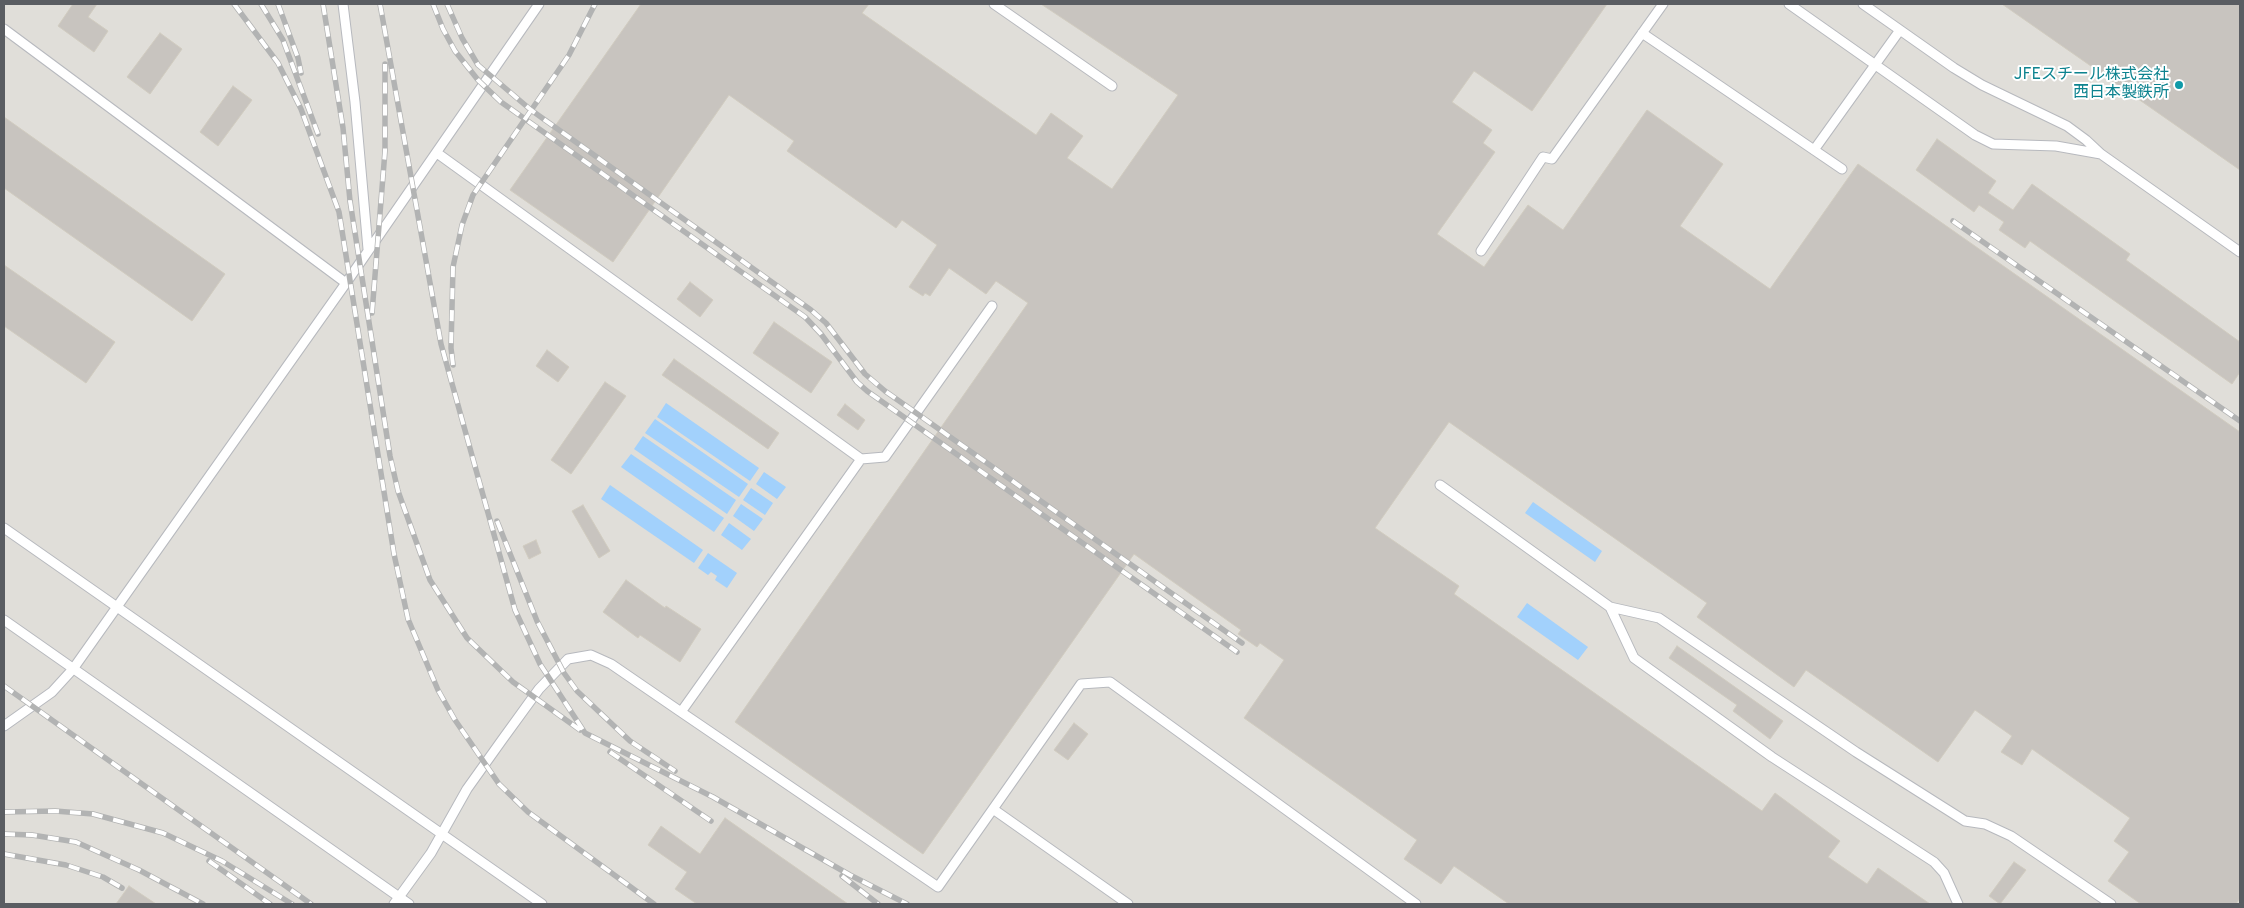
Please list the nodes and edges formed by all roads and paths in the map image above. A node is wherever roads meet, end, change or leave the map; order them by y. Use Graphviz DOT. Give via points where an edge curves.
graph roads {
  1 [pos="343,4"];
  2 [pos="539,4"];
  3 [pos="994,4"];
  4 [pos="1662,4"];
  5 [pos="1789,4"];
  6 [pos="1863,4"];
  7 [pos="4,29"];
  8 [pos="1900,30"];
  9 [pos="1642,32"];
  10 [pos="1875,65"];
  11 [pos="1112,86"];
  12 [pos="1814,150"];
  13 [pos="437,153"];
  14 [pos="2101,154"];
  15 [pos="1842,170"];
  16 [pos="368,249"];
  17 [pos="1481,250"];
  18 [pos="2240,252"];
  19 [pos="346,283"];
  20 [pos="992,306"];
  21 [pos="861,459"];
  22 [pos="1440,485"];
  23 [pos="4,528"];
  24 [pos="1610,607"];
  25 [pos="118,608"];
  26 [pos="4,620"];
  27 [pos="73,669"];
  28 [pos="680,712"];
  29 [pos="4,726"];
  30 [pos="993,809"];
  31 [pos="441,834"];
  32 [pos="397,901"];
  33 [pos="408,904"];
  34 [pos="542,904"];
  35 [pos="1128,904"];
  36 [pos="1416,904"];
  37 [pos="1958,904"];
  38 [pos="2111,904"];
  1 -- 16 [label="lane"];
  2 -- 13 [label="lane"];
  3 -- 11 [label="lane"];
  4 -- 9 [label="lane"];
  5 -- 10 [label="lane"];
  6 -- 8 [label="lane"];
  7 -- 19 [label="lane"];
  8 -- 10 [label="lane"];
  8 -- 14 [label="lane" via="1982,85 2067,126"];
  9 -- 12 [label="lane"];
  9 -- 17 [label="lane" via="1552,159 1544,158"];
  10 -- 12 [label="lane"];
  10 -- 14 [label="lane" via="1975,135 1993,144 2056,146"];
  12 -- 15 [label="lane"];
  13 -- 16 [label="lane"];
  13 -- 21 [label="lane"];
  14 -- 18 [label="lane"];
  16 -- 19 [label="lane"];
  19 -- 25 [label="lane"];
  20 -- 21 [label="lane" via="885,457"];
  21 -- 28 [label="lane"];
  22 -- 24 [label="lane"];
  23 -- 25 [label="lane"];
  24 -- 37 [label="lane" via="1634,658 1772,757 1934,862 1944,874"];
  24 -- 38 [label="lane" via="1659,618 1856,752 1965,821 1985,824 2012,836"];
  25 -- 27 [label="lane"];
  25 -- 31 [label="lane"];
  26 -- 27 [label="lane"];
  27 -- 29 [label="lane" via="52,692"];
  27 -- 32 [label="lane"];
  28 -- 30 [label="lane" via="938,887"];
  28 -- 31 [label="lane" via="611,664 591,655 568,659 539,689 468,789"];
  30 -- 35 [label="lane"];
  30 -- 36 [label="lane" via="1082,684 1110,682"];
  31 -- 32 [label="lane"];
  31 -- 34 [label="lane"];
  32 -- 33 [label="lane"];
}
